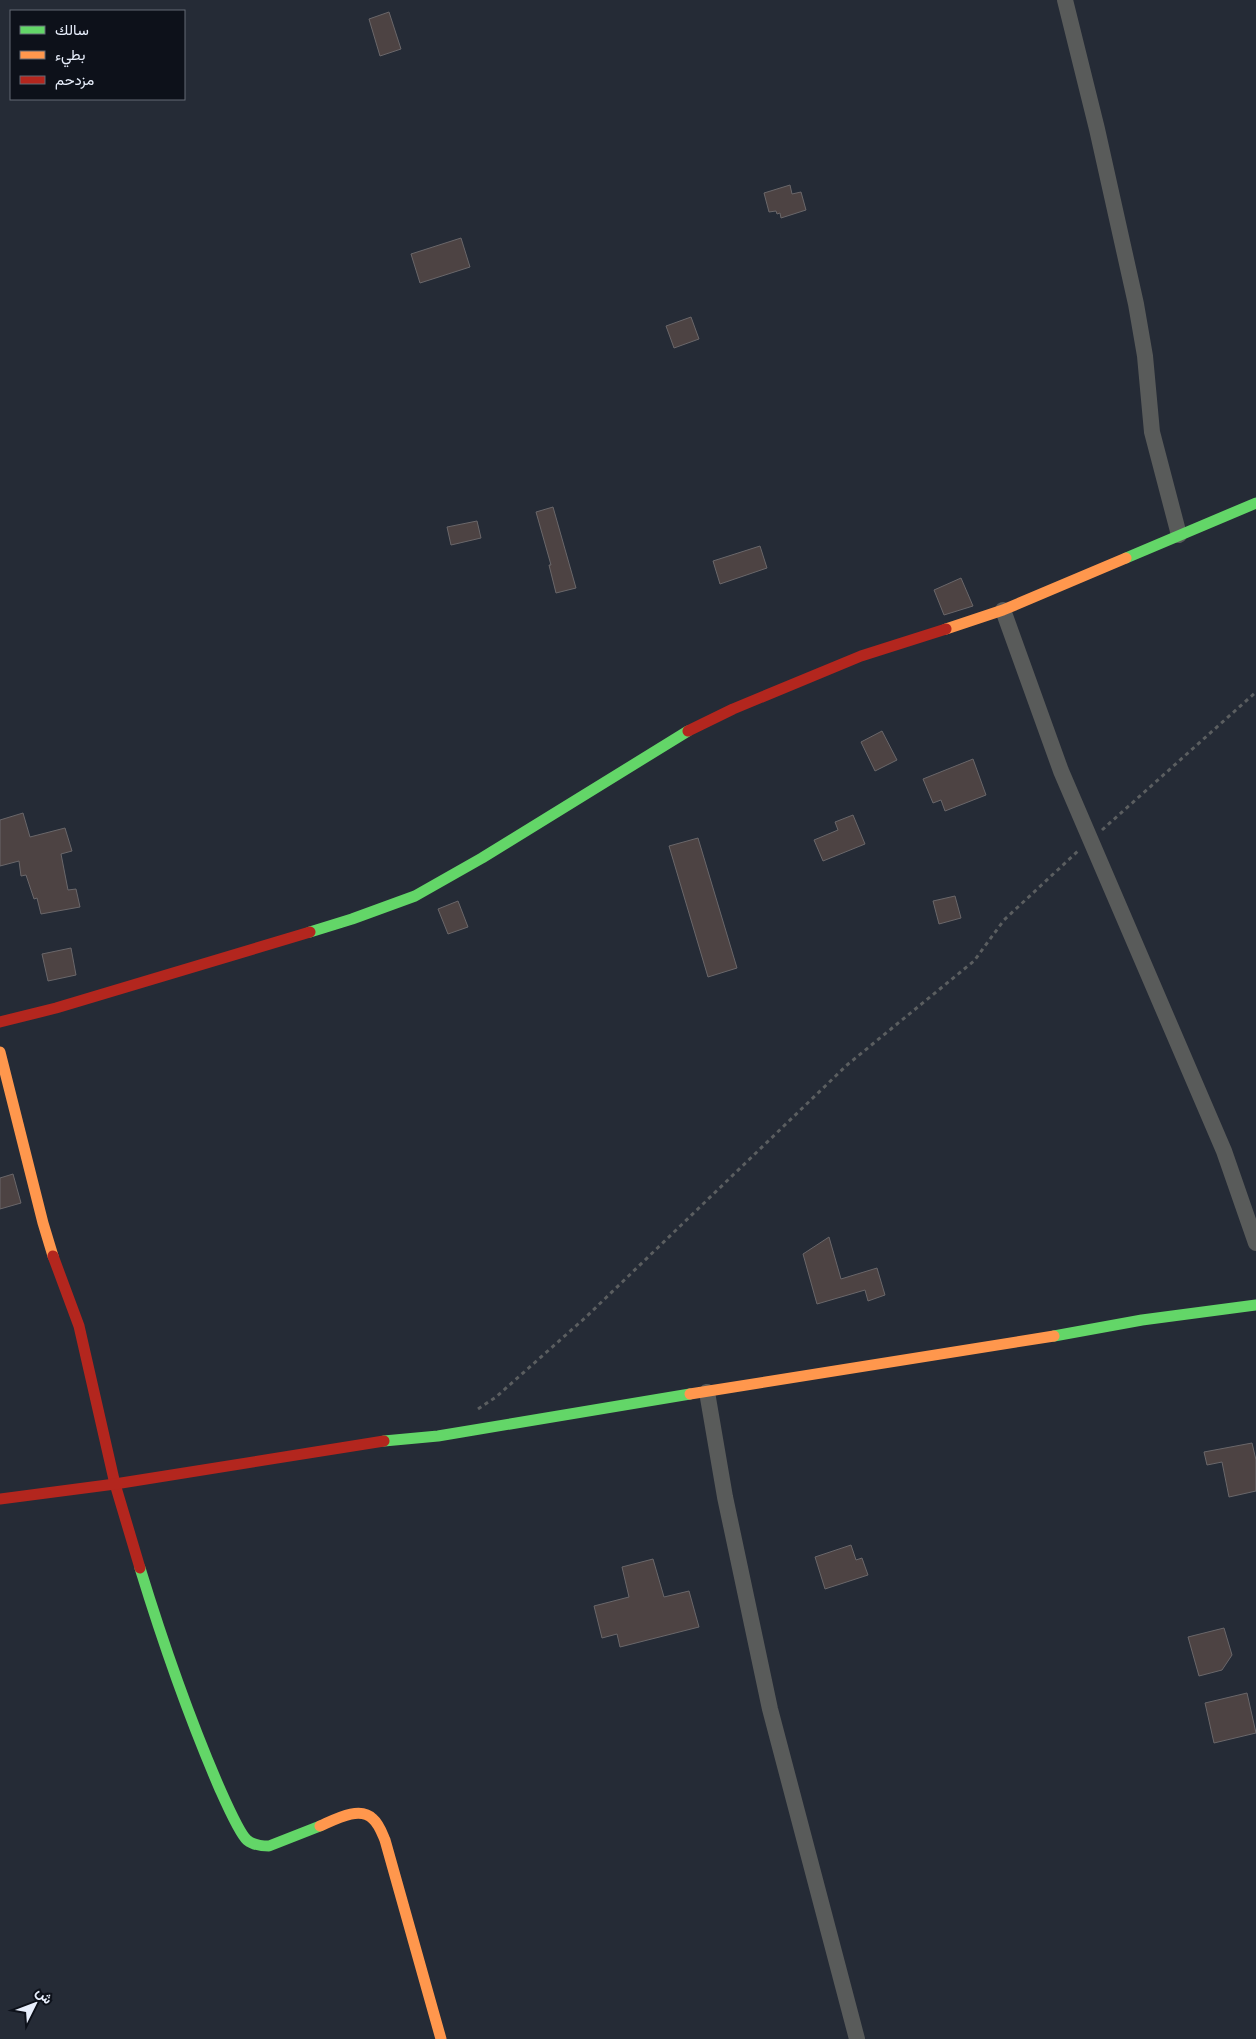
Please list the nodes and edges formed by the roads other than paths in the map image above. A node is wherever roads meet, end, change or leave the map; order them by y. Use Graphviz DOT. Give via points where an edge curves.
graph roads {
  1 [pos="1065,0"];
  2 [pos="1256,502"];
  3 [pos="1180,535"];
  4 [pos="1003,610"];
  5 [pos="0,1022"];
  6 [pos="0,1052"];
  7 [pos="1256,1243"];
  8 [pos="1256,1305"];
  9 [pos="706,1392"];
  10 [pos="115,1484"];
  11 [pos="0,1499"];
  12 [pos="441,2039"];
  13 [pos="857,2039"];
  1 -- 3 [label="street" via="1136,304 1152,432"];
  2 -- 3 [label="street"];
  3 -- 4 [label="street"];
  4 -- 5 [label="street" via="861,656 733,709 679,736 415,896 352,919"];
  4 -- 7 [label="street" via="1061,771 1224,1151"];
  6 -- 10 [label="street" via="43,1223 79,1326"];
  8 -- 9 [label="street"];
  9 -- 10 [label="street"];
  9 -- 13 [label="street" via="770,1709"];
  10 -- 11 [label="street"];
  10 -- 12 [label="street" via="161,1636 198,1738 239,1828 253,1844 270,1846 348,1815 362,1813 375,1820 384,1840"];
}
